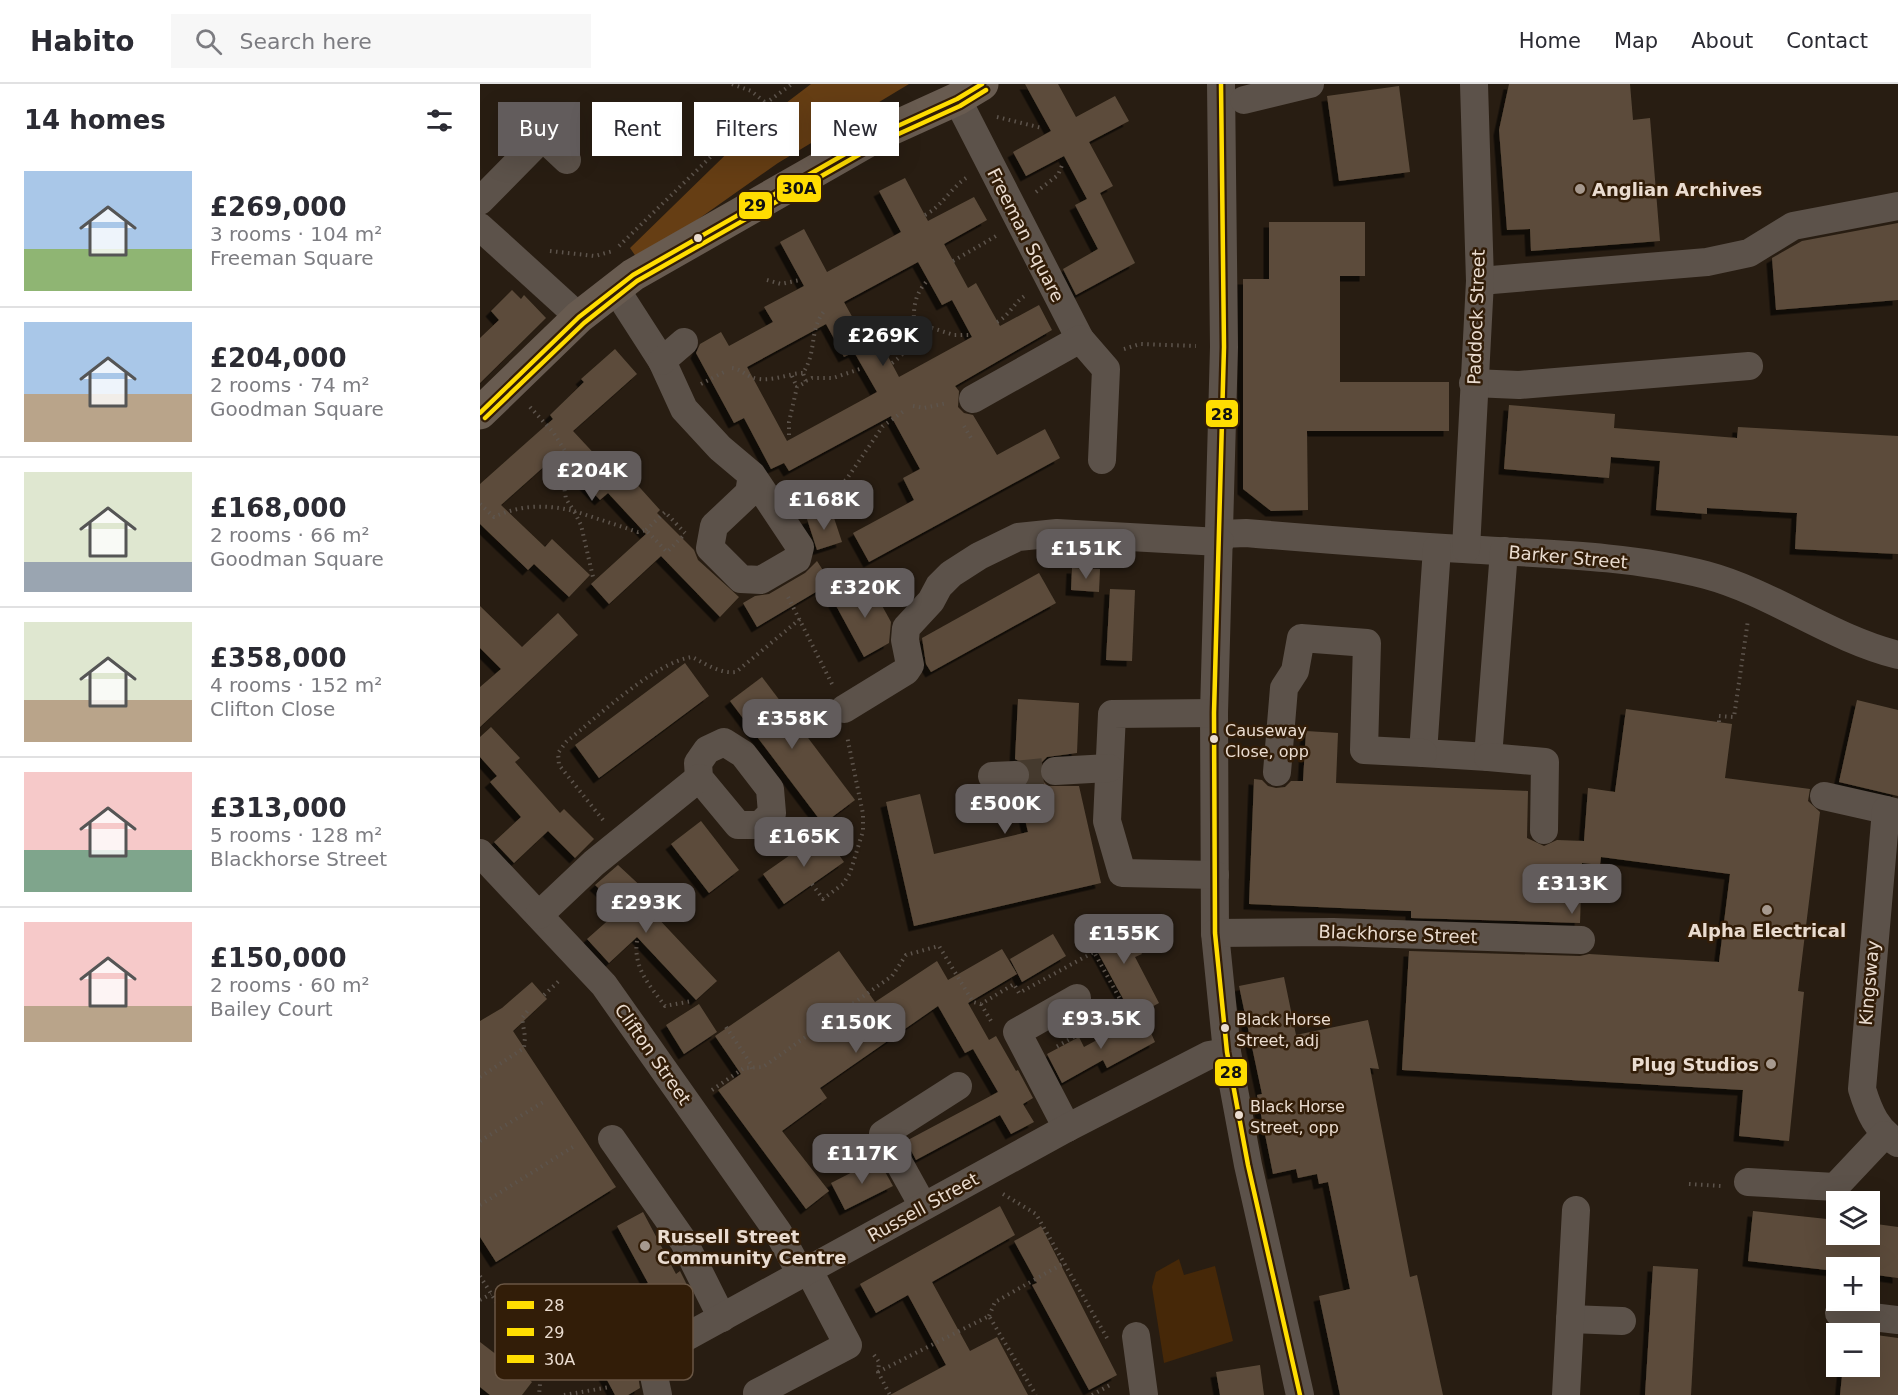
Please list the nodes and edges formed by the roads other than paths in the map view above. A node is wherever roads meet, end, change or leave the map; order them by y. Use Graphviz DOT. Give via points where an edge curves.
graph roads {
  1 [pos="1310,84"];
  2 [pos="1474,84"];
  3 [pos="1232,92"];
  4 [pos="969,100"];
  5 [pos="567,160"];
  6 [pos="480,201"];
  7 [pos="1893,206"];
  8 [pos="480,227"];
  9 [pos="1480,281"];
  10 [pos="615,288"];
  11 [pos="579,317"];
  12 [pos="1080,339"];
  13 [pos="684,342"];
  14 [pos="662,361"];
  15 [pos="1749,366"];
  16 [pos="1473,383"];
  17 [pos="973,399"];
  18 [pos="480,413"];
  19 [pos="1102,460"];
  20 [pos="752,474"];
  21 [pos="1220,538"];
  22 [pos="1437,548"];
  23 [pos="1466,549"];
  24 [pos="1504,551"];
  25 [pos="1898,656"];
  26 [pos="844,709"];
  27 [pos="1214,713"];
  28 [pos="1423,753"];
  29 [pos="1488,757"];
  30 [pos="1109,768"];
  31 [pos="1055,771"];
  32 [pos="1277,772"];
  33 [pos="699,778"];
  34 [pos="1824,796"];
  35 [pos="1892,812"];
  36 [pos="1544,830"];
  37 [pos="480,853"];
  38 [pos="1215,875"];
  39 [pos="539,915"];
  40 [pos="1215,933"];
  41 [pos="1581,940"];
  42 [pos="1077,998"];
  43 [pos="1227,1052"];
  44 [pos="958,1086"];
  45 [pos="1067,1128"];
  46 [pos="612,1139"];
  47 [pos="1891,1139"];
  48 [pos="1740,1185"];
  49 [pos="923,1206"];
  50 [pos="1576,1210"];
  51 [pos="805,1273"];
  52 [pos="1839,1312"];
  53 [pos="722,1318"];
  54 [pos="1570,1319"];
  55 [pos="1898,1320"];
  56 [pos="1622,1321"];
  57 [pos="693,1334"];
  58 [pos="1124,1340"];
  59 [pos="655,1380"];
  60 [pos="757,1393"];
  61 [pos="658,1395"];
  62 [pos="1144,1395"];
  63 [pos="1300,1395"];
  64 [pos="1566,1395"];
  1 -- 3 [label="street"];
  2 -- 9 [label="street, Paddock Street"];
  3 -- 21 [label="street"];
  4 -- 10 [label="main road" via="880,134"];
  4 -- 12 [label="street, Freeman Square" via="990,165"];
  5 -- 6 [label="street" via="538,133"];
  7 -- 9 [label="street" via="1793,225 1749,253 1707,262"];
  8 -- 11 [label="street"];
  9 -- 16 [label="street, Paddock Street"];
  10 -- 11 [label="main road"];
  10 -- 14 [label="street"];
  11 -- 18 [label="main road"];
  12 -- 17 [label="street"];
  12 -- 19 [label="street, Freeman Square" via="1106,369"];
  13 -- 14 [label="street"];
  14 -- 20 [label="street" via="684,409 720,448"];
  15 -- 16 [label="street" via="1519,385"];
  16 -- 23 [label="street, Paddock Street"];
  20 -- 20 [label="street" via="800,547 797,559 761,580 741,579 699,534 714,526 749,493"];
  21 -- 22 [label="street, Barker Street" via="1246,533"];
  21 -- 26 [label="street, Barker Street" via="1057,533 1018,537 951,574 906,628 910,665 906,671"];
  21 -- 27 [label="street"];
  22 -- 23 [label="street, Barker Street"];
  22 -- 28 [label="street"];
  23 -- 24 [label="street, Barker Street"];
  24 -- 25 [label="street, Barker Street" via="1674,568 1708,576 1751,592 1849,640"];
  24 -- 29 [label="street"];
  27 -- 30 [label="street" via="1112,714"];
  27 -- 38 [label="street"];
  28 -- 29 [label="street"];
  28 -- 32 [label="street" via="1364,750 1367,643 1301,638 1295,671 1284,688"];
  29 -- 36 [label="street" via="1545,762"];
  30 -- 31 [label="street"];
  30 -- 38 [label="street" via="1107,821 1122,873"];
  33 -- 39 [label="street" via="620,841"];
  34 -- 35 [label="street, Kingsway"];
  35 -- 47 [label="street, Kingsway" via="1862,1089 1868,1111"];
  37 -- 39 [label="street, Clifton Street"];
  38 -- 40 [label="street"];
  39 -- 51 [label="street, Clifton Street" via="604,986"];
  40 -- 41 [label="street, Blackhorse Street" via="1334,932"];
  40 -- 43 [label="street"];
  42 -- 45 [label="street" via="1017,1032"];
  43 -- 45 [label="street, Russell Street" via="1209,1055"];
  43 -- 63 [label="street"];
  44 -- 49 [label="street" via="883,1134"];
  45 -- 49 [label="street, Russell Street"];
  46 -- 53 [label="street" via="684,1242"];
  47 -- 48 [label="street" via="1835,1187"];
  49 -- 51 [label="street, Russell Street"];
  50 -- 54 [label="street"];
  51 -- 53 [label="street, Russell Street"];
  51 -- 60 [label="street, Clifton Street" via="848,1345"];
  52 -- 55 [label="street"];
  53 -- 57 [label="street, Russell Street"];
  54 -- 56 [label="street"];
  54 -- 64 [label="street"];
  58 -- 62 [label="street"];
  59 -- 61 [label="street, Russell Street"];
}
